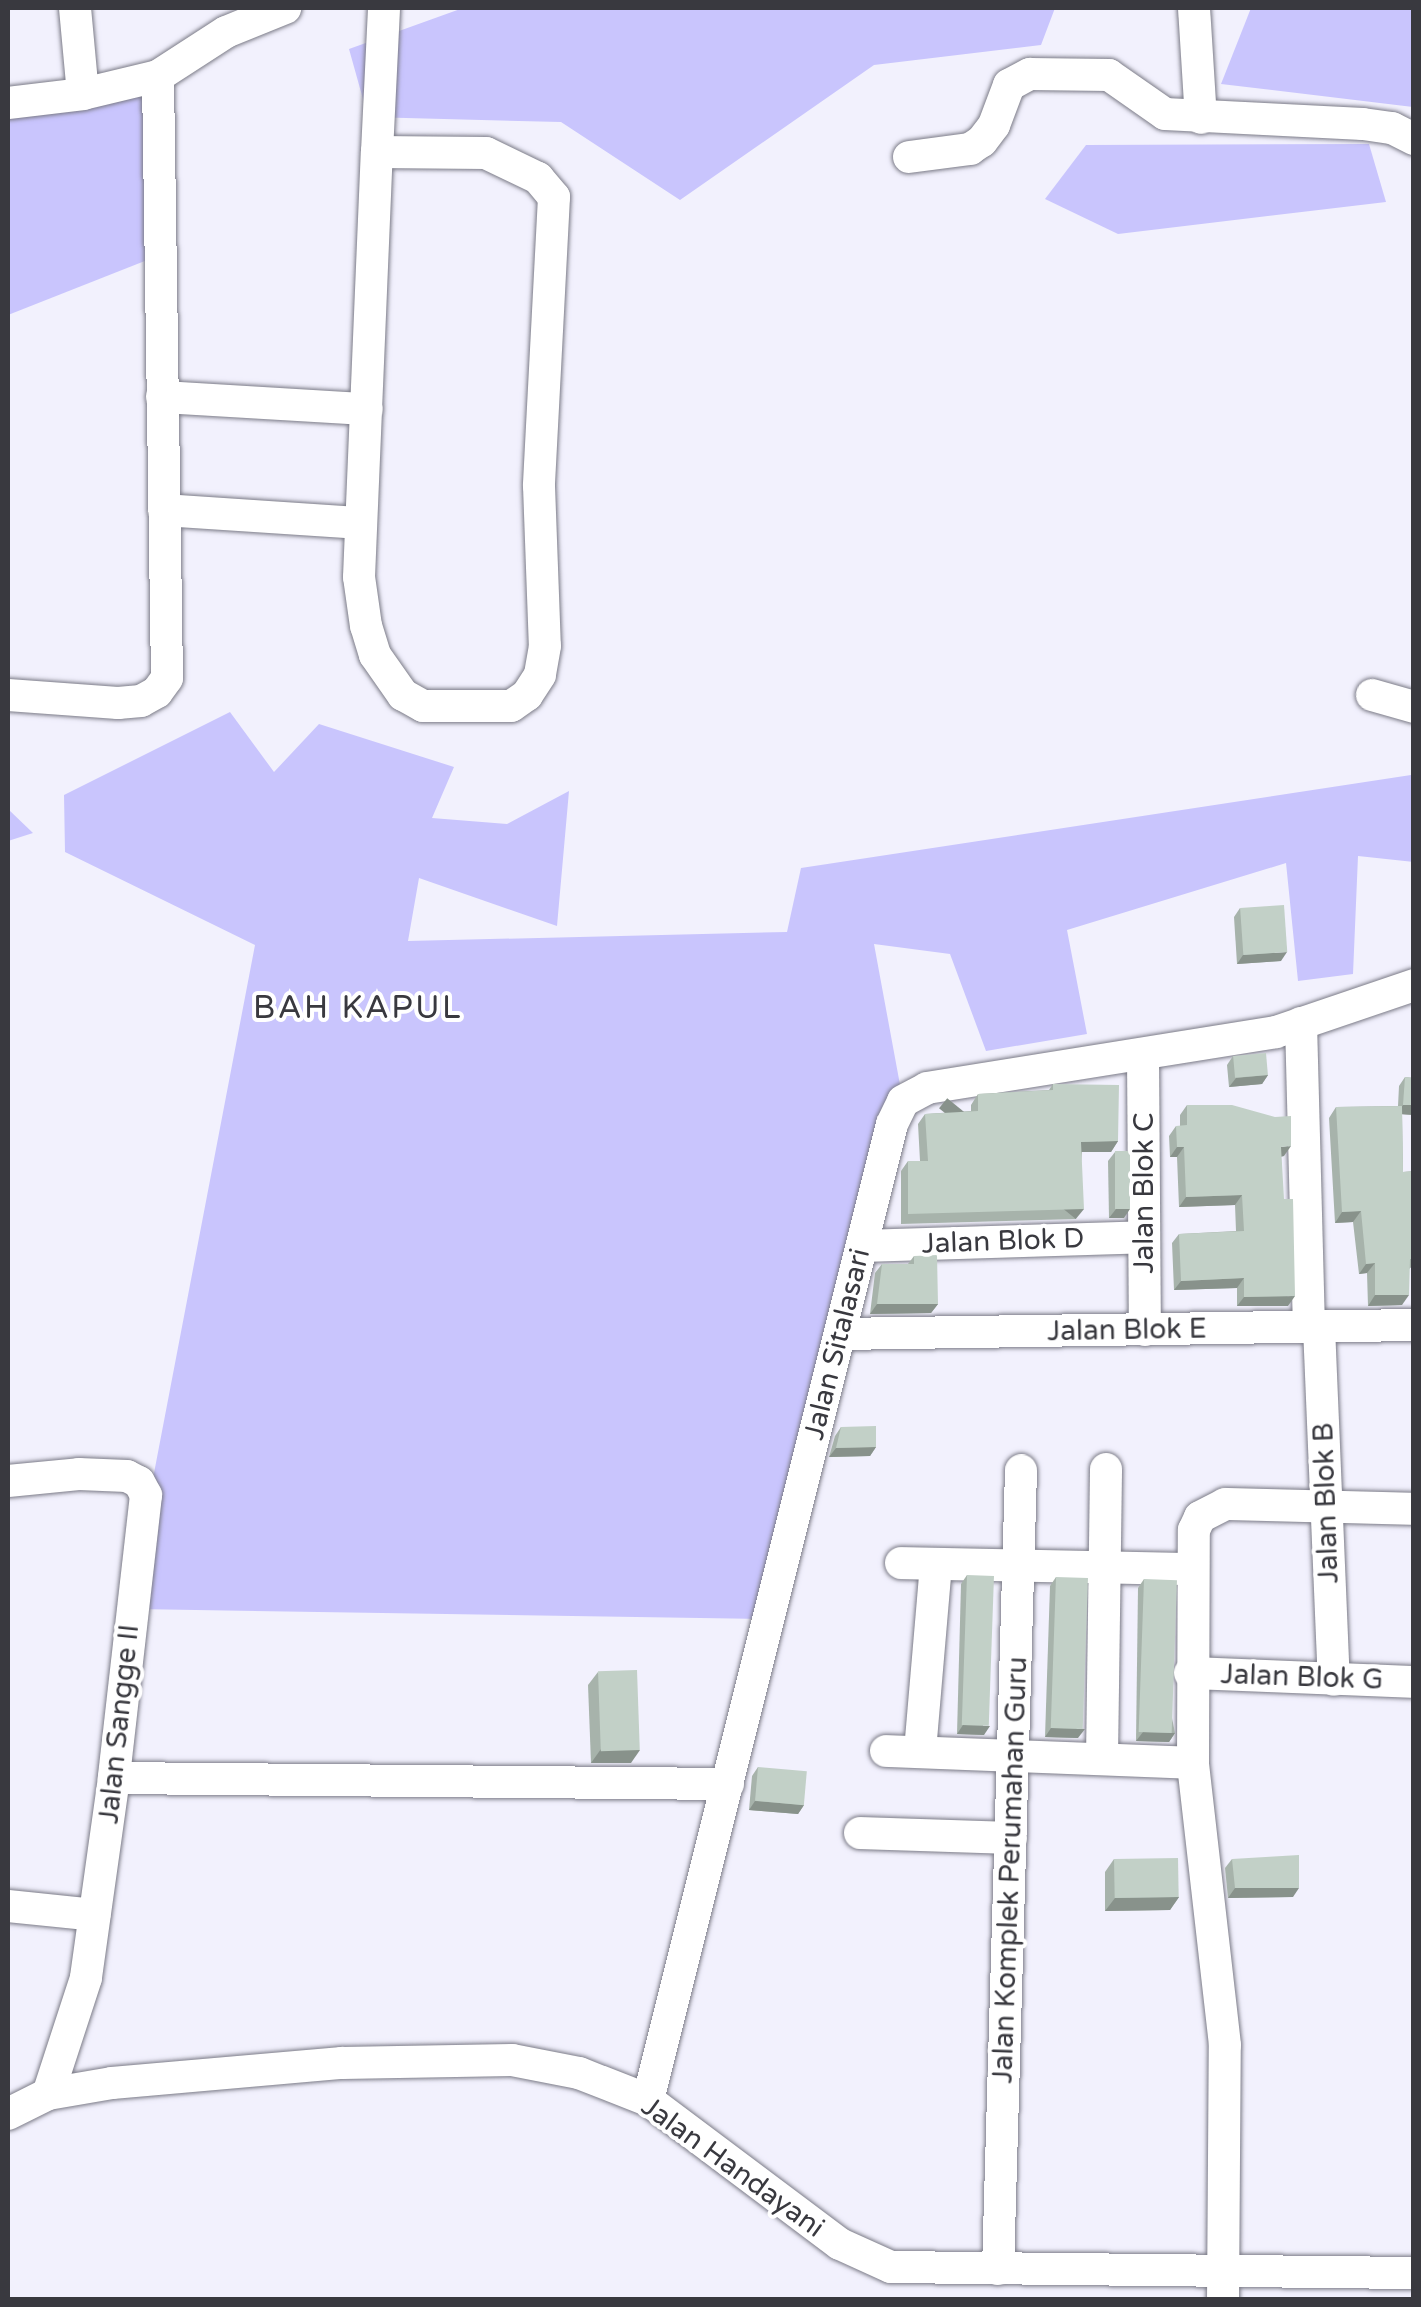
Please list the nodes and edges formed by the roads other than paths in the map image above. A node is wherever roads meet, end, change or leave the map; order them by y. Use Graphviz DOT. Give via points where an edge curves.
graph roads {
  1 [pos="74,8"];
  2 [pos="285,8"];
  3 [pos="384,8"];
  4 [pos="1194,8"];
  5 [pos="228,20"];
  6 [pos="158,76"];
  7 [pos="83,94"];
  8 [pos="8,103"];
  9 [pos="1201,118"];
  10 [pos="1414,139"];
  11 [pos="378,152"];
  12 [pos="909,157"];
  13 [pos="162,397"];
  14 [pos="366,409"];
  15 [pos="164,510"];
  16 [pos="362,523"];
  17 [pos="1372,694"];
  18 [pos="8,695"];
  19 [pos="1414,707"];
  20 [pos="1414,985"];
  21 [pos="1301,1023"];
  22 [pos="1143,1056"];
  23 [pos="1144,1237"];
  24 [pos="862,1246"];
  25 [pos="1414,1325"];
  26 [pos="1314,1327"];
  27 [pos="1145,1330"];
  28 [pos="840,1334"];
  29 [pos="1106,1469"];
  30 [pos="1021,1470"];
  31 [pos="8,1480"];
  32 [pos="1326,1510"];
  33 [pos="1414,1510"];
  34 [pos="900,1564"];
  35 [pos="936,1565"];
  36 [pos="1019,1566"];
  37 [pos="1106,1566"];
  38 [pos="1193,1569"];
  39 [pos="1190,1672"];
  40 [pos="1334,1680"];
  41 [pos="1414,1682"];
  42 [pos="886,1751"];
  43 [pos="920,1751"];
  44 [pos="1012,1753"];
  45 [pos="1102,1758"];
  46 [pos="1193,1763"];
  47 [pos="114,1778"];
  48 [pos="728,1784"];
  49 [pos="860,1834"];
  50 [pos="1011,1838"];
  51 [pos="8,1906"];
  52 [pos="95,1915"];
  53 [pos="48,2094"];
  54 [pos="648,2100"];
  55 [pos="8,2114"];
  56 [pos="998,2269"];
  57 [pos="1414,2273"];
  58 [pos="1224,2286"];
  1 -- 7 [label="street"];
  2 -- 5 [label="street"];
  3 -- 11 [label="street"];
  4 -- 9 [label="street"];
  5 -- 6 [label="street"];
  6 -- 7 [label="street"];
  6 -- 13 [label="street"];
  7 -- 8 [label="street"];
  9 -- 10 [label="street" via="1363,124"];
  9 -- 12 [label="street" via="1165,114 1108,75 1030,74 1009,86 982,142"];
  11 -- 14 [label="street"];
  11 -- 16 [label="street" via="486,154 538,178 554,198 538,486 545,646 540,675 527,695 510,706 468,708 424,706 403,696 374,655 366,626 359,577"];
  13 -- 14 [label="street"];
  13 -- 15 [label="street"];
  14 -- 16 [label="street"];
  15 -- 16 [label="street"];
  15 -- 18 [label="street" via="167,678 156,692 118,704"];
  17 -- 19 [label="street"];
  20 -- 21 [label="street, Jalan Sitalasari"];
  21 -- 22 [label="street, Jalan Sitalasari"];
  21 -- 26 [label="street, Jalan Blok B"];
  22 -- 23 [label="street, Jalan Blok C"];
  22 -- 24 [label="street, Jalan Sitalasari" via="927,1088 903,1101"];
  23 -- 24 [label="street, Jalan Blok D"];
  23 -- 27 [label="street, Jalan Blok C"];
  24 -- 28 [label="street, Jalan Sitalasari"];
  25 -- 26 [label="street, Jalan Blok E"];
  26 -- 27 [label="street, Jalan Blok E"];
  26 -- 32 [label="street, Jalan Blok B"];
  27 -- 28 [label="street, Jalan Blok E"];
  28 -- 48 [label="street, Jalan Sitalasari"];
  29 -- 37 [label="street"];
  30 -- 36 [label="street, Jalan Komplek Perumahan Guru"];
  31 -- 47 [label="street, Jalan Sangge II" via="127,1476 146,1495"];
  32 -- 33 [label="street"];
  32 -- 38 [label="street" via="1226,1504 1200,1517"];
  32 -- 40 [label="street, Jalan Blok B"];
  34 -- 35 [label="street"];
  35 -- 36 [label="street"];
  35 -- 43 [label="street"];
  36 -- 37 [label="street"];
  36 -- 44 [label="street, Jalan Komplek Perumahan Guru"];
  37 -- 38 [label="street"];
  37 -- 45 [label="street"];
  38 -- 39 [label="street"];
  39 -- 40 [label="street, Jalan Blok G"];
  39 -- 46 [label="street"];
  40 -- 41 [label="street, Jalan Blok G"];
  42 -- 43 [label="street"];
  43 -- 44 [label="street"];
  44 -- 45 [label="street"];
  44 -- 50 [label="street, Jalan Komplek Perumahan Guru"];
  45 -- 46 [label="street"];
  46 -- 58 [label="street" via="1226,2044"];
  47 -- 48 [label="street"];
  47 -- 52 [label="street, Jalan Sangge II"];
  48 -- 54 [label="street, Jalan Sitalasari"];
  49 -- 50 [label="street"];
  50 -- 56 [label="street, Jalan Komplek Perumahan Guru"];
  51 -- 52 [label="street"];
  52 -- 53 [label="street, Jalan Sangge II" via="86,1978"];
  53 -- 54 [label="street, Jalan Handayani" via="342,2063 512,2060 579,2073"];
  53 -- 55 [label="street, Jalan Handayani"];
  54 -- 56 [label="street, Jalan Handayani" via="840,2244 891,2267"];
  56 -- 58 [label="street, Jalan Handayani"];
  57 -- 58 [label="street, Jalan Handayani"];
}
